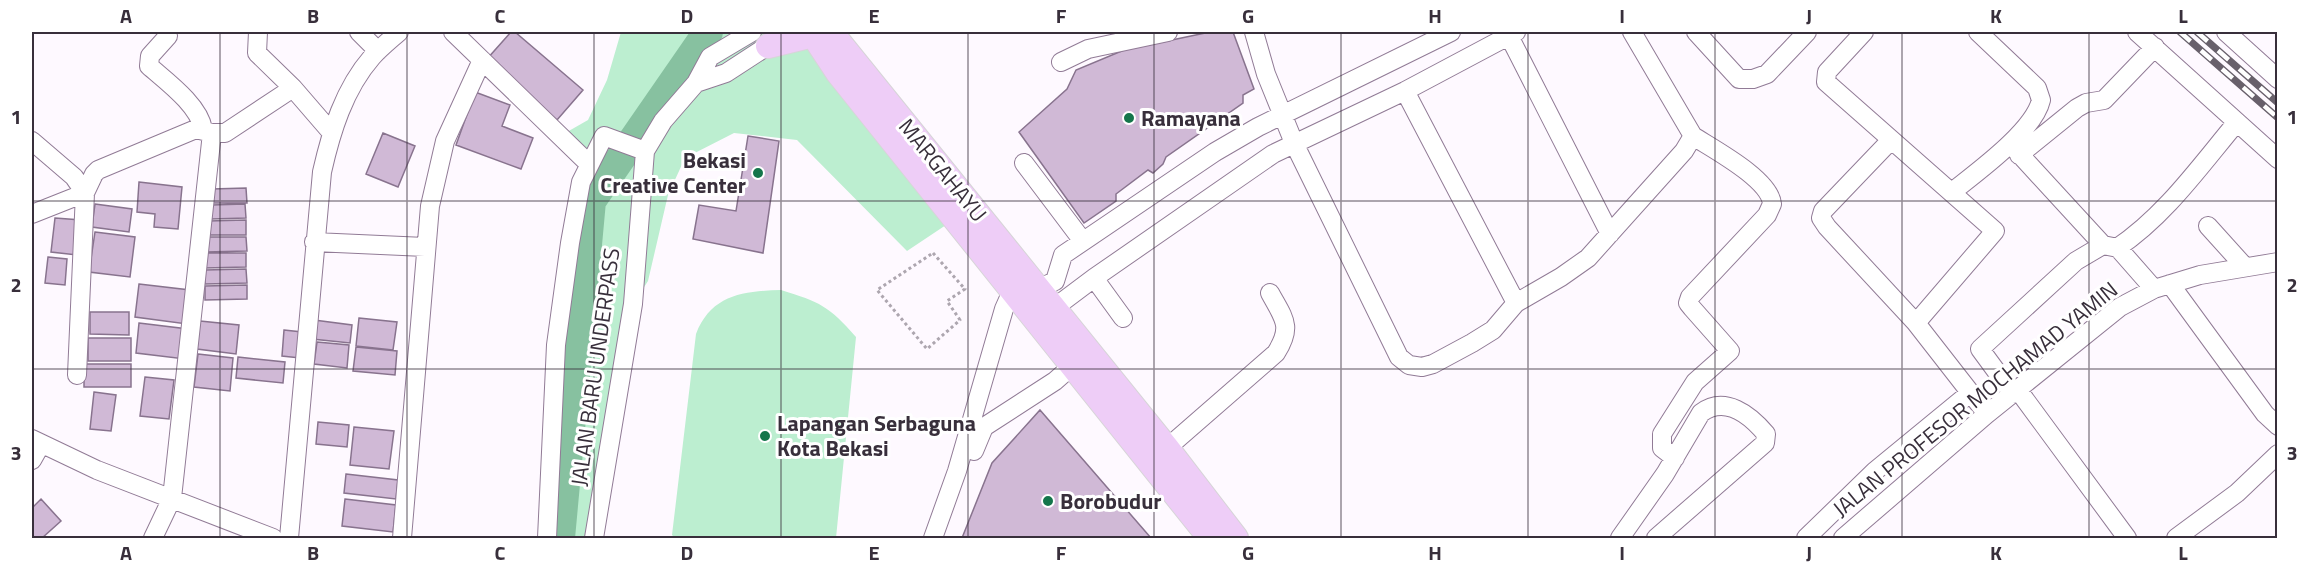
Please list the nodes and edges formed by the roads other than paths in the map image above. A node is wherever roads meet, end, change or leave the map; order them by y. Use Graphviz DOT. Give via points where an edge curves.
graph roads {
  1 [pos="258,32"];
  2 [pos="359,32"];
  3 [pos="399,32"];
  4 [pos="453,32"];
  5 [pos="789,32"];
  6 [pos="818,32"];
  7 [pos="1168,32"];
  8 [pos="1254,32"];
  9 [pos="1451,32"];
  10 [pos="1632,32"];
  11 [pos="1696,32"];
  12 [pos="1807,32"];
  13 [pos="1864,32"];
  14 [pos="1978,32"];
  15 [pos="2137,32"];
  16 [pos="2226,32"];
  17 [pos="1511,33"];
  18 [pos="168,36"];
  19 [pos="760,39"];
  20 [pos="2155,47"];
  21 [pos="378,51"];
  22 [pos="482,60"];
  23 [pos="1061,62"];
  24 [pos="2275,72"];
  25 [pos="293,88"];
  26 [pos="1405,91"];
  27 [pos="1282,116"];
  28 [pos="2237,122"];
  29 [pos="207,131"];
  30 [pos="331,132"];
  31 [pos="1694,136"];
  32 [pos="1891,140"];
  33 [pos="32,141"];
  34 [pos="1294,143"];
  35 [pos="2014,149"];
  36 [pos="645,151"];
  37 [pos="2277,159"];
  38 [pos="1024,163"];
  39 [pos="589,164"];
  40 [pos="1952,192"];
  41 [pos="85,194"];
  42 [pos="32,214"];
  43 [pos="2208,226"];
  44 [pos="1610,234"];
  45 [pos="1082,240"];
  46 [pos="314,242"];
  47 [pos="2110,246"];
  48 [pos="425,247"];
  49 [pos="2277,262"];
  50 [pos="2245,267"];
  51 [pos="1094,278"];
  52 [pos="1035,287"];
  53 [pos="2162,287"];
  54 [pos="1270,293"];
  55 [pos="1516,303"];
  56 [pos="1045,315"];
  57 [pos="1123,318"];
  58 [pos="1917,323"];
  59 [pos="1072,366"];
  60 [pos="77,375"];
  61 [pos="1102,385"];
  62 [pos="2016,392"];
  63 [pos="1970,393"];
  64 [pos="1987,414"];
  65 [pos="2277,426"];
  66 [pos="36,442"];
  67 [pos="1173,444"];
  68 [pos="2277,454"];
  69 [pos="1675,458"];
  70 [pos="32,460"];
  71 [pos="957,471"];
  72 [pos="172,498"];
  73 [pos="1222,536"];
  74 [pos="2181,537"];
  75 [pos="153,538"];
  76 [pos="273,538"];
  77 [pos="289,538"];
  78 [pos="402,538"];
  79 [pos="547,538"];
  80 [pos="594,538"];
  81 [pos="933,538"];
  82 [pos="1620,538"];
  83 [pos="1656,538"];
  84 [pos="1806,538"];
  85 [pos="1843,538"];
  86 [pos="2127,538"];
  1 -- 25 [label="street" via="258,53"];
  2 -- 21 [label="street"];
  3 -- 21 [label="street"];
  4 -- 22 [label="street"];
  5 -- 19 [label="street"];
  6 -- 19 [label="main road"];
  6 -- 52 [label="main road" via="838,73"];
  7 -- 23 [label="street" via="1088,49"];
  8 -- 27 [label="street"];
  9 -- 27 [label="street"];
  10 -- 31 [label="street"];
  11 -- 12 [label="street" via="1739,80 1767,74"];
  13 -- 32 [label="street" via="1825,79"];
  14 -- 35 [label="street" via="2040,93 2040,106"];
  15 -- 20 [label="street"];
  16 -- 24 [label="street"];
  17 -- 26 [label="street"];
  17 -- 44 [label="street"];
  18 -- 29 [label="street" via="150,56 149,66 193,109"];
  19 -- 36 [label="street, JALAN BARU UNDERPASS" via="726,73 696,83 663,121"];
  20 -- 28 [label="street"];
  20 -- 35 [label="street" via="2104,100 2086,103"];
  21 -- 30 [label="street" via="354,83"];
  22 -- 39 [label="street"];
  22 -- 48 [label="street" via="445,141"];
  25 -- 29 [label="street" via="225,133"];
  25 -- 30 [label="street"];
  26 -- 34 [label="street"];
  26 -- 55 [label="street"];
  27 -- 34 [label="street"];
  27 -- 45 [label="street" via="1215,152"];
  28 -- 37 [label="street"];
  28 -- 47 [label="street" via="2180,191 2145,226"];
  29 -- 41 [label="street" via="196,129 98,170"];
  29 -- 72 [label="street"];
  30 -- 46 [label="street"];
  31 -- 44 [label="street" via="1678,160"];
  31 -- 69 [label="street" via="1746,172 1769,193 1772,204 1690,297 1688,303 1730,354 1695,382 1662,434 1662,448"];
  32 -- 40 [label="street"];
  32 -- 58 [label="street" via="1823,211 1821,219"];
  33 -- 41 [label="street" via="74,177"];
  34 -- 51 [label="street" via="1249,169"];
  34 -- 55 [label="street" via="1399,357 1409,365 1433,364 1472,343 1493,330"];
  35 -- 40 [label="street"];
  35 -- 47 [label="street"];
  36 -- 39 [label="street" via="604,136"];
  36 -- 80 [label="street, JALAN BARU UNDERPASS" via="633,304"];
  38 -- 45 [label="street"];
  39 -- 79 [label="street" via="581,182 556,345"];
  40 -- 58 [label="street" via="1995,231"];
  41 -- 42 [label="street"];
  41 -- 60 [label="street"];
  43 -- 50 [label="street"];
  44 -- 55 [label="street" via="1575,268"];
  45 -- 52 [label="street"];
  46 -- 48 [label="street"];
  46 -- 77 [label="street"];
  47 -- 53 [label="street"];
  47 -- 62 [label="street" via="2076,261 1982,345 1980,351"];
  48 -- 78 [label="street"];
  49 -- 50 [label="street, JALAN PROFESOR MOCHAMAD YAMIN"];
  50 -- 53 [label="street, JALAN PROFESOR MOCHAMAD YAMIN"];
  51 -- 56 [label="street"];
  51 -- 57 [label="street"];
  52 -- 56 [label="main road"];
  52 -- 71 [label="street" via="1008,300 1004,309"];
  53 -- 62 [label="street, JALAN PROFESOR MOCHAMAD YAMIN" via="2135,298 2102,320"];
  53 -- 65 [label="street"];
  54 -- 67 [label="street" via="1286,324 1276,353"];
  56 -- 59 [label="main road"];
  56 -- 61 [label="main road"];
  58 -- 63 [label="street"];
  59 -- 61 [label="main road"];
  59 -- 71 [label="street" via="984,427 971,462"];
  61 -- 67 [label="main road"];
  61 -- 73 [label="main road"];
  62 -- 64 [label="street, JALAN PROFESOR MOCHAMAD YAMIN"];
  62 -- 86 [label="street"];
  63 -- 64 [label="street"];
  63 -- 84 [label="street" via="1875,471"];
  64 -- 85 [label="street, JALAN PROFESOR MOCHAMAD YAMIN"];
  66 -- 70 [label="street"];
  66 -- 72 [label="street"];
  67 -- 73 [label="main road"];
  68 -- 74 [label="street" via="2237,493"];
  69 -- 82 [label="street"];
  69 -- 83 [label="street" via="1694,422 1714,406 1749,415 1767,436 1765,443"];
  71 -- 81 [label="street"];
  72 -- 75 [label="street"];
  72 -- 76 [label="street"];
}
